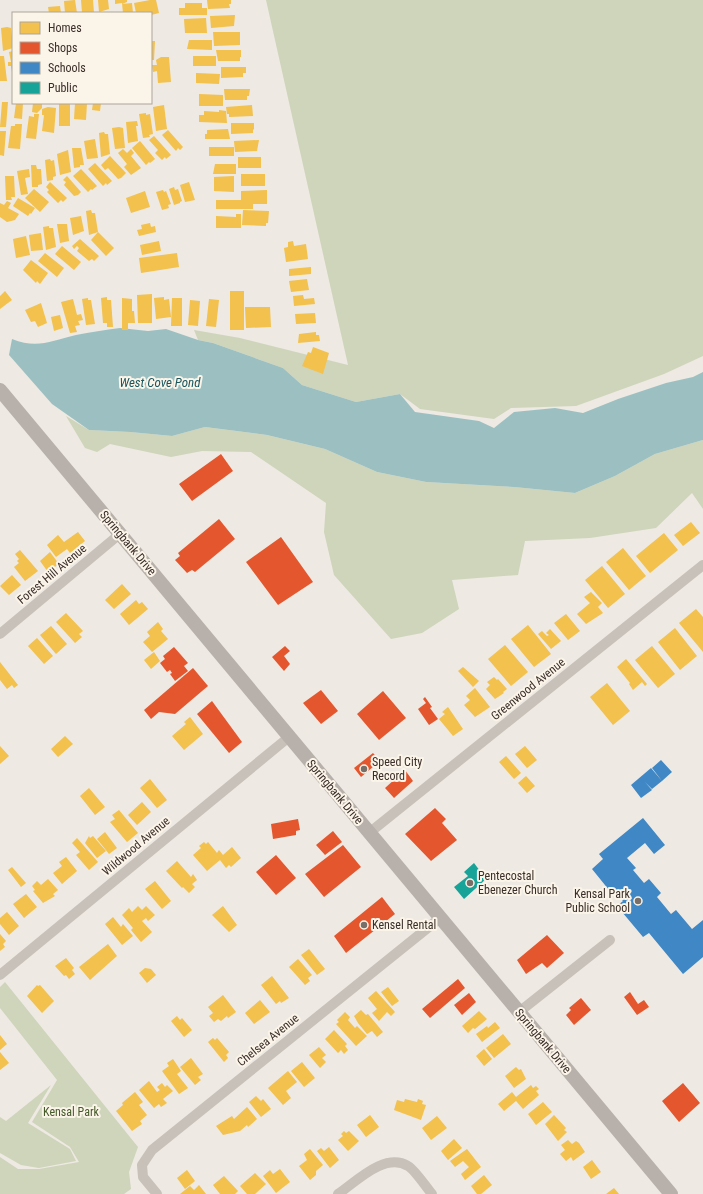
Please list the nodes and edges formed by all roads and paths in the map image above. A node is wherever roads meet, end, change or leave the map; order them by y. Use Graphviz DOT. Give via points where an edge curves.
graph roads {
  1 [pos="0,390"];
  2 [pos="121,533"];
  3 [pos="703,565"];
  4 [pos="0,634"];
  5 [pos="289,737"];
  6 [pos="369,833"];
  7 [pos="440,918"];
  8 [pos="610,940"];
  9 [pos="0,975"];
  10 [pos="519,1012"];
  11 [pos="157,1194"];
  12 [pos="338,1194"];
  13 [pos="432,1194"];
  14 [pos="670,1194"];
  1 -- 2 [label="main road, Springbank Drive"];
  2 -- 4 [label="street, Forest Hill Avenue"];
  2 -- 5 [label="main road, Springbank Drive"];
  3 -- 6 [label="street, Greenwood Avenue"];
  5 -- 6 [label="main road, Springbank Drive"];
  5 -- 9 [label="street, Wildwood Avenue"];
  6 -- 7 [label="main road, Springbank Drive"];
  7 -- 10 [label="main road, Springbank Drive"];
  7 -- 11 [label="street, Chelsea Avenue" via="152,1150 142,1164 143,1177"];
  8 -- 10 [label="street"];
  10 -- 14 [label="main road, Springbank Drive"];
  12 -- 13 [label="street" via="380,1164 396,1160 409,1166"];
}
